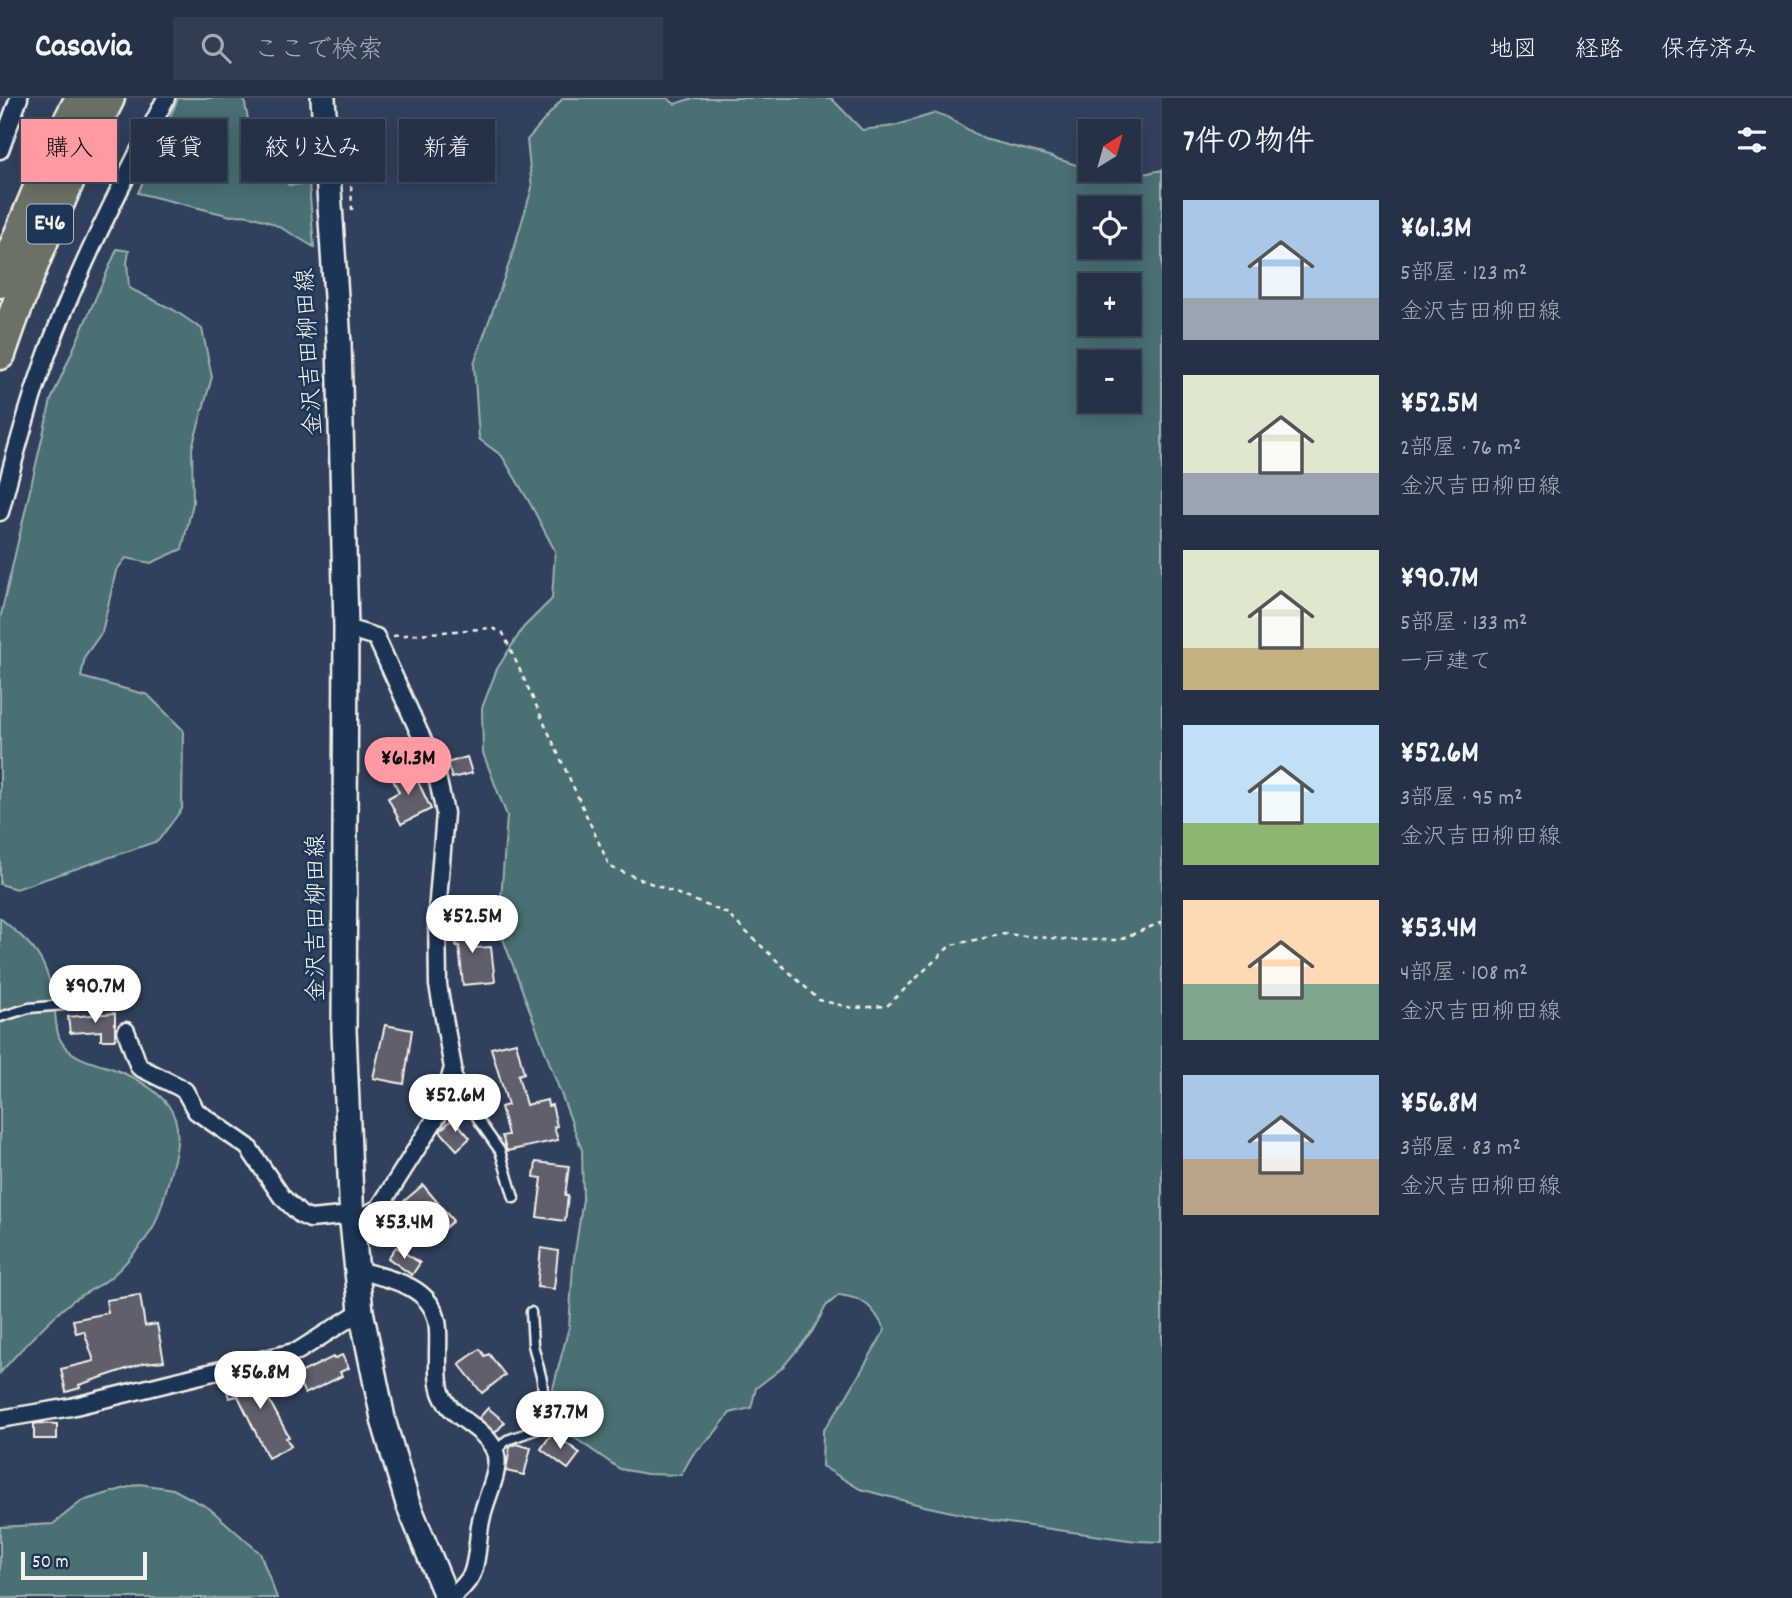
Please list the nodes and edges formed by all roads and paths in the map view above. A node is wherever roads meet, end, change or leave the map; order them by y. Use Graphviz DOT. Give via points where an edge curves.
graph roads {
  1 [pos="19,98"];
  2 [pos="75,98"];
  3 [pos="81,98"];
  4 [pos="166,98"];
  5 [pos="323,98"];
  6 [pos="112,103"];
  7 [pos="73,119"];
  8 [pos="76,119"];
  9 [pos="96,119"];
  10 [pos="0,150"];
  11 [pos="51,182"];
  12 [pos="58,182"];
  13 [pos="351,182"];
  14 [pos="352,210"];
  15 [pos="0,282"];
  16 [pos="0,354"];
  17 [pos="0,512"];
  18 [pos="346,628"];
  19 [pos="376,637"];
  20 [pos="1162,922"];
  21 [pos="76,1004"];
  22 [pos="0,1017"];
  23 [pos="126,1031"];
  24 [pos="453,1068"];
  25 [pos="514,1198"];
  26 [pos="352,1219"];
  27 [pos="357,1270"];
  28 [pos="361,1311"];
  29 [pos="531,1311"];
  30 [pos="0,1419"];
  31 [pos="495,1452"];
  32 [pos="449,1598"];
  1 -- 10 [label="street"];
  2 -- 7 [label="lane"];
  3 -- 8 [label="highway, E46"];
  4 -- 17 [label="street" via="63,312 39,374"];
  5 -- 18 [label="main road, 金沢吉田柳田線" via="339,343"];
  6 -- 9 [label="highway, E46"];
  11 -- 15 [label="highway, E46"];
  12 -- 16 [label="highway, E46"];
  13 -- 14 [label="path"];
  18 -- 19 [label="street"];
  18 -- 26 [label="main road, 金沢吉田柳田線" via="344,1030"];
  19 -- 20 [label="path" via="492,628 503,634 610,867 726,913 819,1000 853,1008 887,1006 951,944 1004,934 1119,940"];
  19 -- 24 [label="street" via="435,767 445,813 437,913 438,985"];
  21 -- 22 [label="lane" via="29,1008"];
  23 -- 26 [label="street" via="139,1067 185,1091 196,1111 248,1147 282,1197 301,1215"];
  24 -- 25 [label="lane" via="500,1151"];
  24 -- 26 [label="street" via="441,1110 379,1208"];
  26 -- 27 [label="main road, 金沢吉田柳田線"];
  27 -- 28 [label="main road, 金沢吉田柳田線"];
  27 -- 31 [label="street" via="394,1280 425,1296 438,1323 441,1393 446,1404"];
  28 -- 30 [label="street" via="298,1351 71,1407"];
  28 -- 32 [label="main road, 金沢吉田柳田線" via="384,1423 408,1504"];
  29 -- 31 [label="lane" via="546,1426 507,1440"];
  31 -- 32 [label="street" via="497,1464 481,1518 472,1574"];
}
